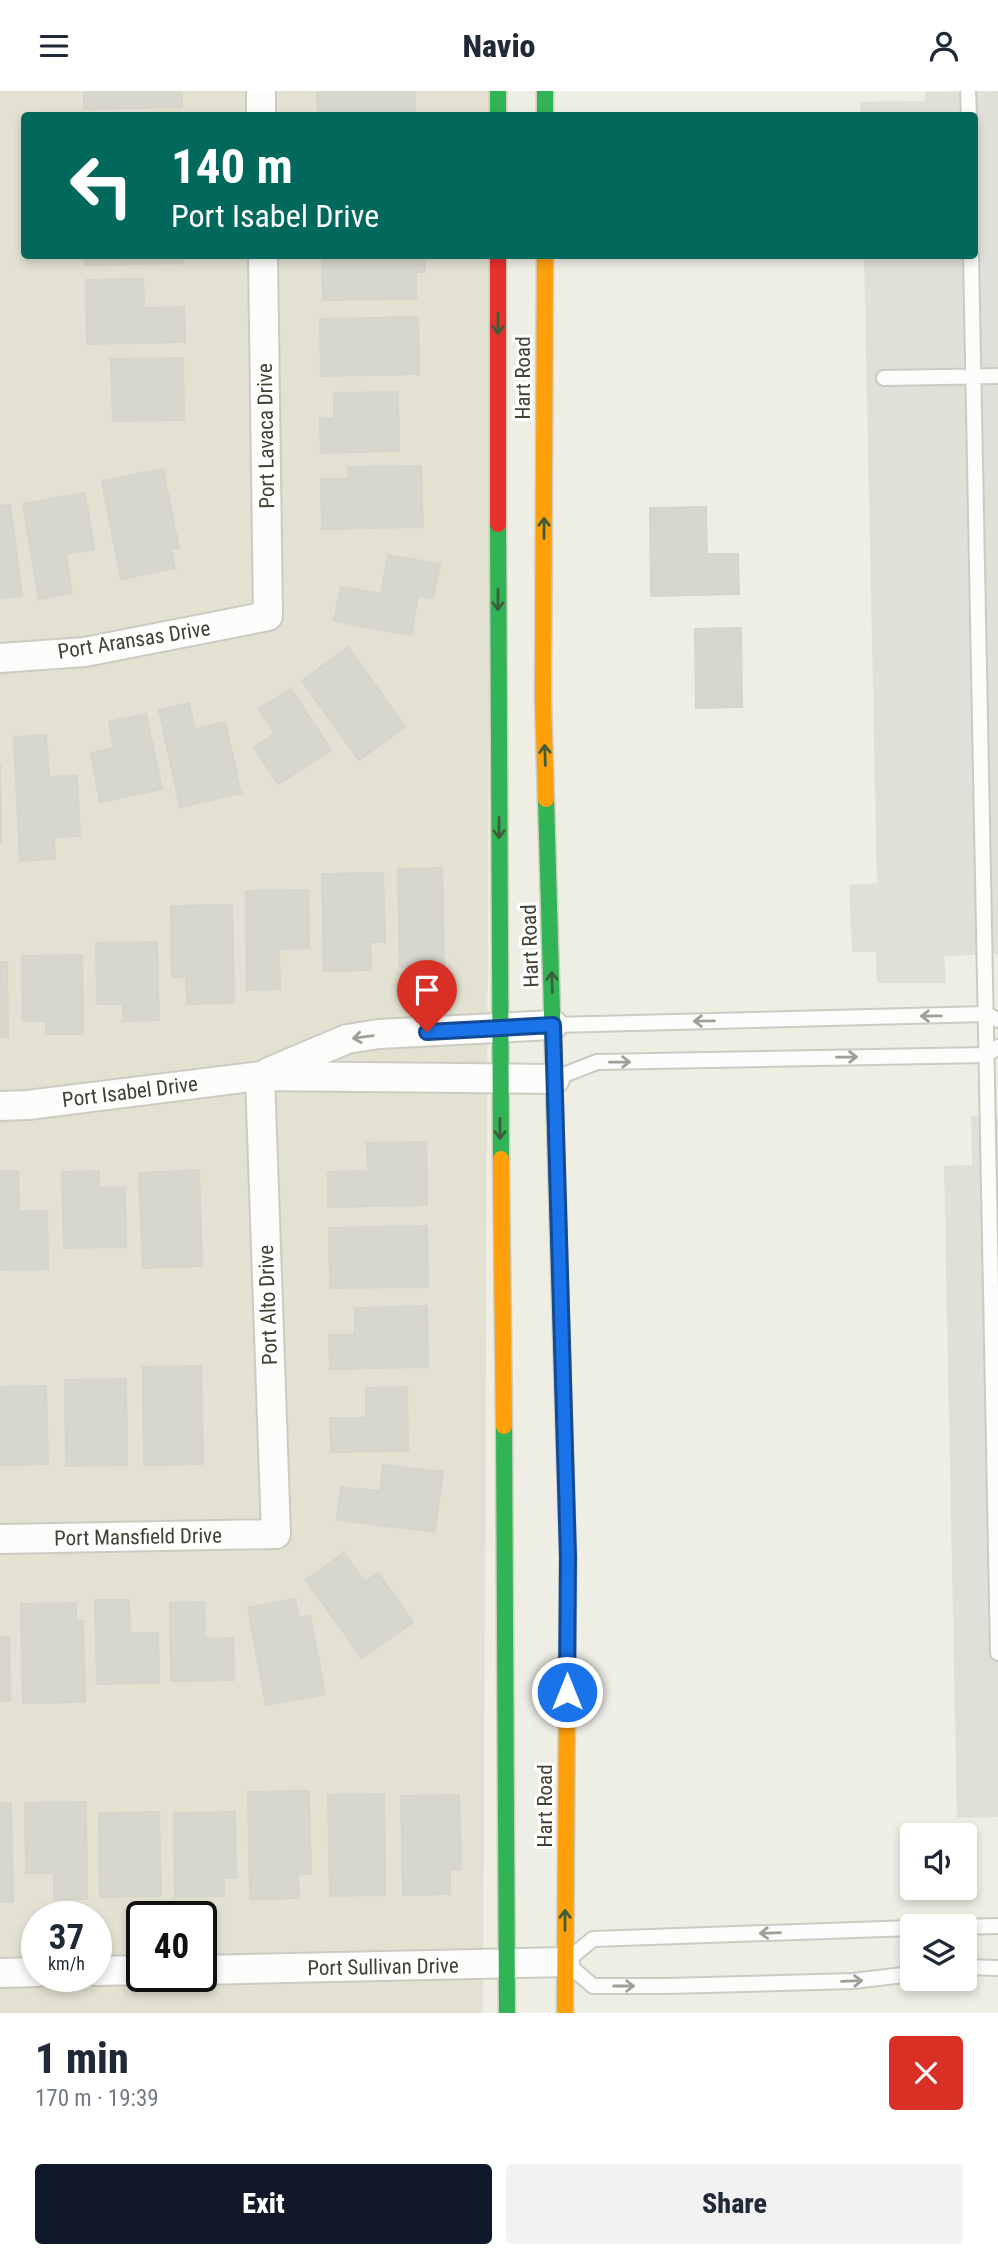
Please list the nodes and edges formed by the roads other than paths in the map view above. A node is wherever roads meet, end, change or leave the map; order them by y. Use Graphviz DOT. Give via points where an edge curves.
graph roads {
  1 [pos="261,91"];
  2 [pos="498,91"];
  3 [pos="545,91"];
  4 [pos="968,91"];
  5 [pos="261,112"];
  6 [pos="498,112"];
  7 [pos="545,112"];
  8 [pos="969,112"];
  9 [pos="263,259"];
  10 [pos="498,259"];
  11 [pos="545,259"];
  12 [pos="971,259"];
  13 [pos="974,376"];
  14 [pos="998,376"];
  15 [pos="884,379"];
  16 [pos="268,616"];
  17 [pos="0,657"];
  18 [pos="992,1017"];
  19 [pos="553,1025"];
  20 [pos="499,1027"];
  21 [pos="992,1051"];
  22 [pos="260,1076"];
  23 [pos="555,1079"];
  24 [pos="499,1080"];
  25 [pos="0,1106"];
  26 [pos="276,1534"];
  27 [pos="0,1539"];
  28 [pos="998,1653"];
  29 [pos="998,1926"];
  30 [pos="977,1927"];
  31 [pos="900,1928"];
  32 [pos="565,1962"];
  33 [pos="506,1965"];
  34 [pos="977,1967"];
  35 [pos="998,1968"];
  36 [pos="217,1969"];
  37 [pos="21,1972"];
  38 [pos="0,1973"];
  39 [pos="900,1975"];
  40 [pos="507,2013"];
  41 [pos="565,2013"];
  1 -- 5 [label="street"];
  2 -- 6 [label="street"];
  3 -- 7 [label="street"];
  4 -- 8 [label="lane"];
  9 -- 16 [label="street, Port Lavaca Drive"];
  10 -- 20 [label="street, Hart Road, one-way"];
  19 -- 11 [label="street, Hart Road, one-way" via="543,701"];
  12 -- 13 [label="lane"];
  13 -- 14 [label="lane"];
  13 -- 15 [label="lane"];
  13 -- 18 [label="lane"];
  16 -- 17 [label="street, Port Aransas Drive" via="85,652"];
  18 -- 19 [label="lane, one-way"];
  18 -- 21 [label="lane"];
  19 -- 20 [label="street, Port Isabel Drive"];
  19 -- 23 [label="street, Hart Road"];
  20 -- 22 [label="street, Port Isabel Drive, one-way" via="347,1039"];
  20 -- 24 [label="street, Hart Road"];
  23 -- 21 [label="lane, one-way" via="597,1062"];
  21 -- 28 [label="lane"];
  22 -- 24 [label="street, Port Isabel Drive"];
  22 -- 25 [label="street, Port Isabel Drive"];
  22 -- 26 [label="street, Port Alto Drive"];
  23 -- 24 [label="street, Port Isabel Drive"];
  32 -- 23 [label="street, Hart Road, one-way" via="568,1557"];
  24 -- 33 [label="street, Hart Road, one-way"];
  26 -- 27 [label="street, Port Mansfield Drive"];
  29 -- 30 [label="lane"];
  31 -- 32 [label="lane, one-way" via="593,1939"];
  32 -- 33 [label="street, Port Sullivan Drive"];
  32 -- 39 [label="lane, one-way" via="593,1986 853,1981"];
  32 -- 41 [label="street, Hart Road"];
  33 -- 36 [label="street, Port Sullivan Drive"];
  33 -- 40 [label="street, Hart Road"];
  34 -- 35 [label="lane"];
  37 -- 38 [label="street"];
}
